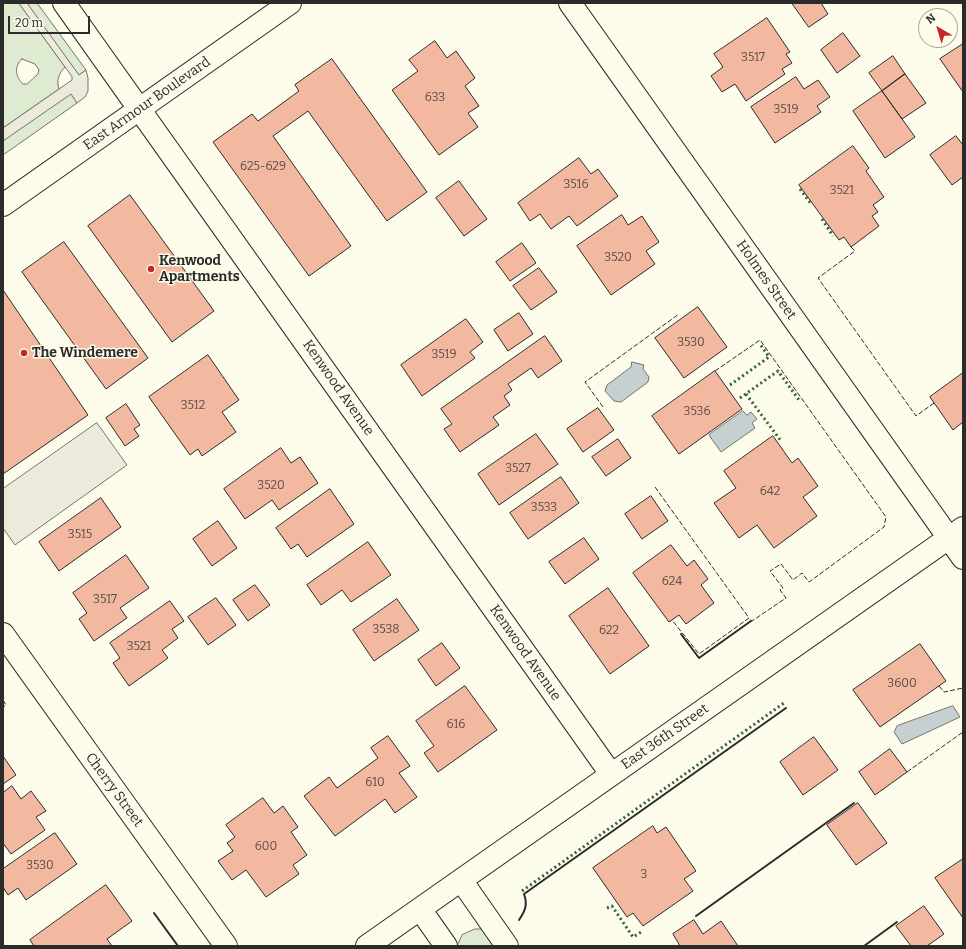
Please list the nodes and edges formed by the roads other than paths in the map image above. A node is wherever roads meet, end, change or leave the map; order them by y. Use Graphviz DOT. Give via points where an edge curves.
graph roads {
  1 [pos="64,3"];
  2 [pos="290,3"];
  3 [pos="570,3"];
  4 [pos="140,108"];
  5 [pos="3,204"];
  6 [pos="956,533"];
  7 [pos="963,558"];
  8 [pos="3,634"];
  9 [pos="611,774"];
  10 [pos="461,880"];
  11 [pos="420,909"];
  12 [pos="226,946"];
  13 [pos="367,946"];
  14 [pos="446,946"];
  15 [pos="507,946"];
  1 -- 4 [label="street, Kenwood Avenue"];
  2 -- 4 [label="street, East Armour Boulevard"];
  3 -- 6 [label="street, Holmes Street"];
  4 -- 5 [label="street, East Armour Boulevard"];
  4 -- 9 [label="street, Kenwood Avenue"];
  6 -- 7 [label="street, Holmes Street"];
  6 -- 9 [label="street, East 36th Street"];
  8 -- 12 [label="street, Cherry Street"];
  9 -- 10 [label="street, East 36th Street"];
  10 -- 11 [label="street, East 36th Street"];
  10 -- 15 [label="street"];
  11 -- 13 [label="street, East 36th Street"];
  11 -- 14 [label="street"];
}
